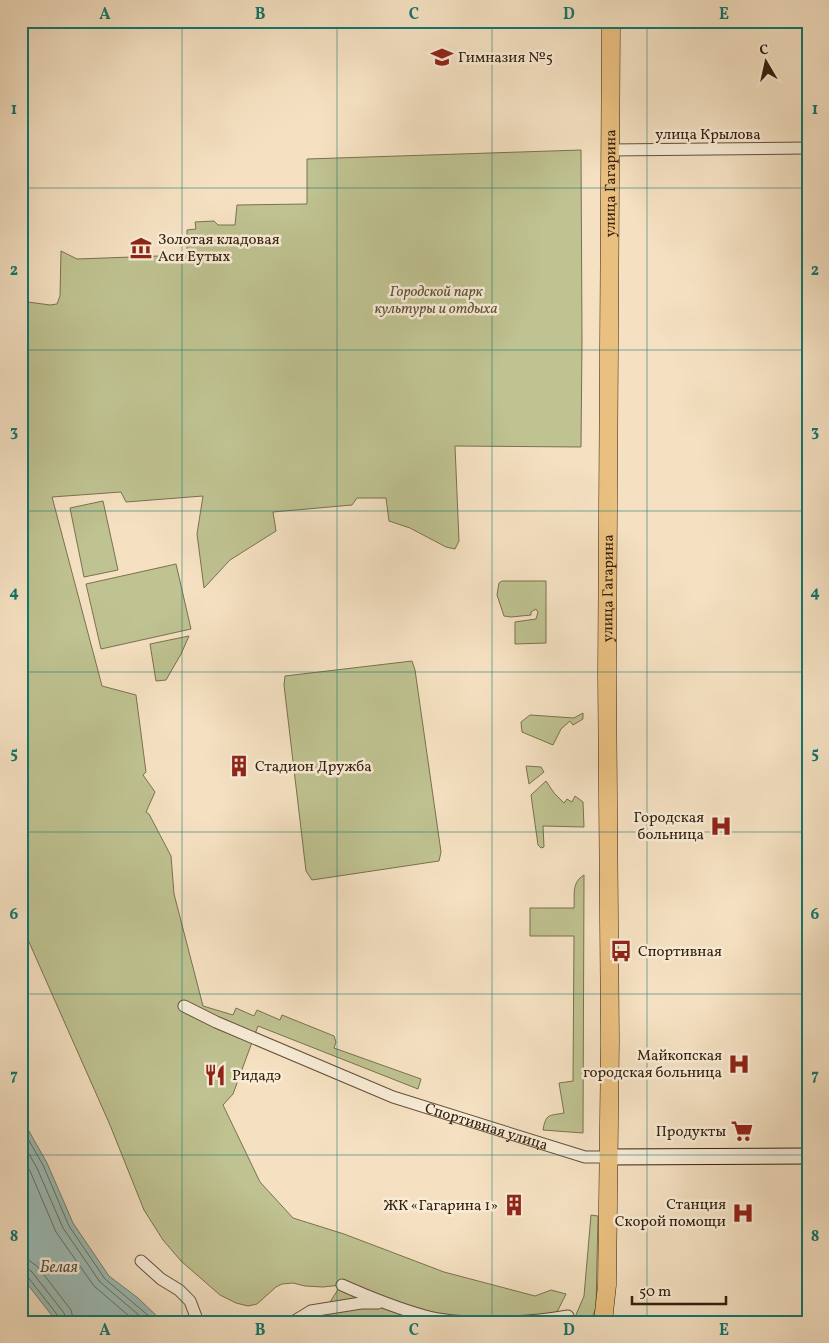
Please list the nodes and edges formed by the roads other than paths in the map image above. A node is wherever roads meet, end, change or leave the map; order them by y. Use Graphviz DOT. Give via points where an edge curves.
graph roads {
  1 [pos="611,21"];
  2 [pos="808,148"];
  3 [pos="609,150"];
  4 [pos="184,1006"];
  5 [pos="808,1156"];
  6 [pos="608,1157"];
  7 [pos="140,1261"];
  8 [pos="342,1285"];
  9 [pos="393,1306"];
  10 [pos="568,1316"];
  11 [pos="198,1322"];
  12 [pos="293,1322"];
  13 [pos="603,1322"];
  1 -- 3 [label="main road, улица Гагарина"];
  2 -- 3 [label="street, улица Крылова"];
  3 -- 6 [label="main road, улица Гагарина"];
  4 -- 6 [label="street, Спортивная улица" via="393,1096 585,1157"];
  5 -- 6 [label="main road, Спортивная улица"];
  6 -- 13 [label="main road, улица Гагарина" via="607,1285"];
  7 -- 11 [label="street" via="190,1301"];
  8 -- 9 [label="street"];
  9 -- 10 [label="street" via="427,1317 454,1321 515,1321"];
  9 -- 12 [label="street" via="361,1302 312,1311"];
}
